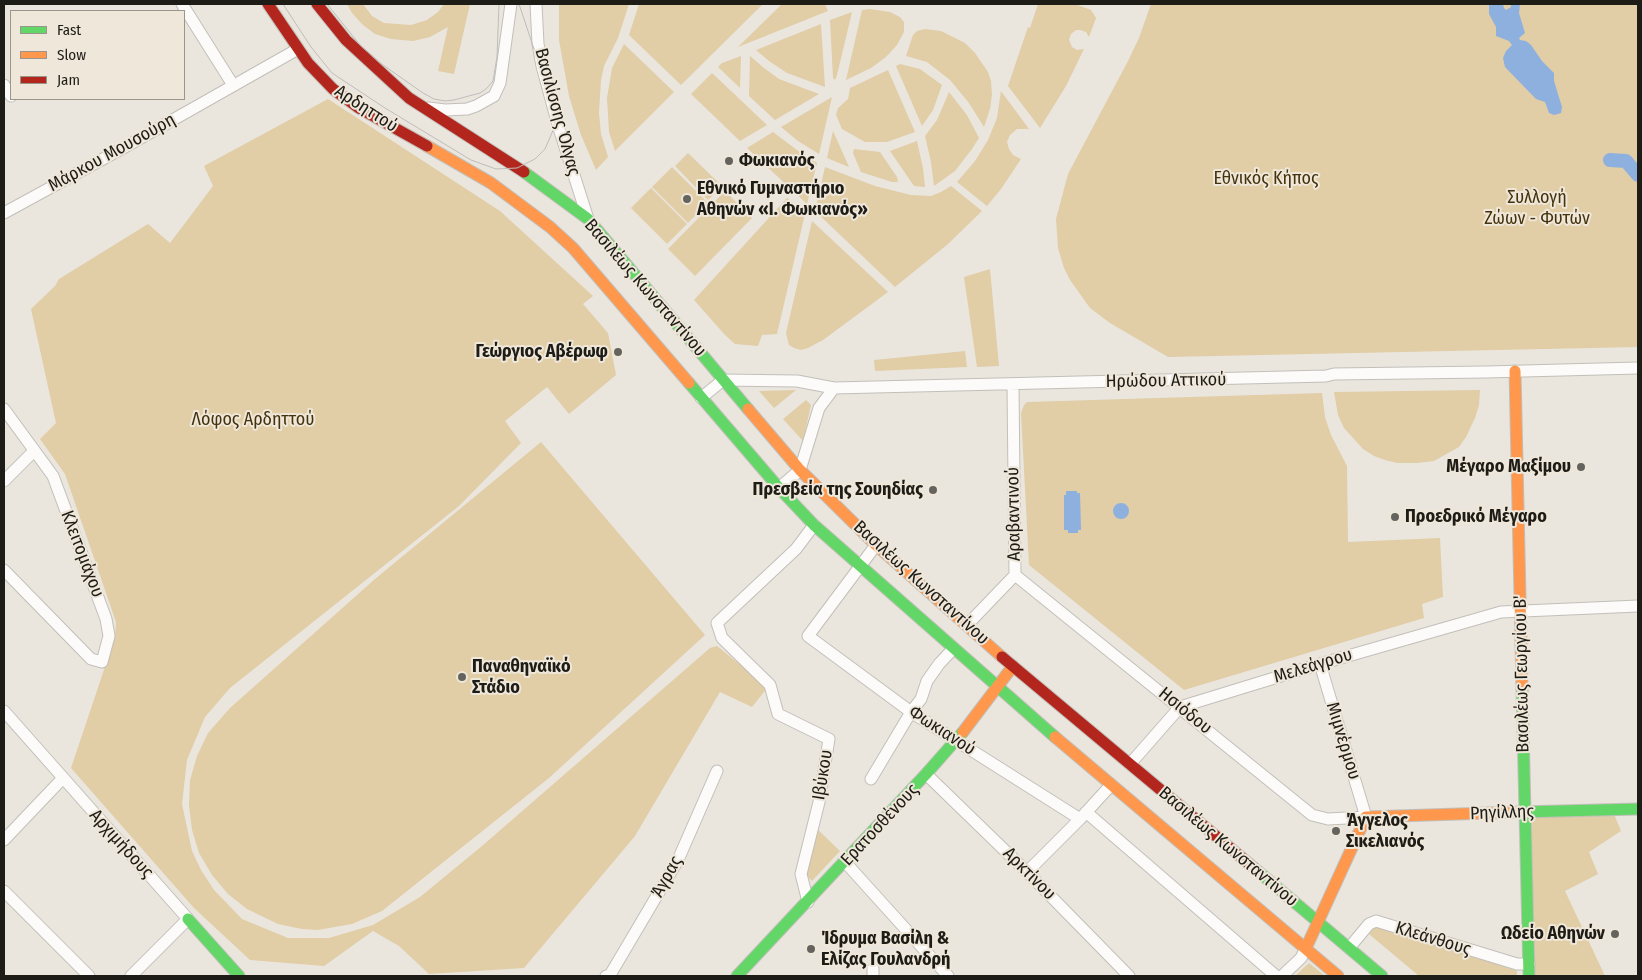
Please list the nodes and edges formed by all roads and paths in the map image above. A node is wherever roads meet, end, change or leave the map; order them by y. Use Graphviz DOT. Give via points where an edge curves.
graph roads {
  1 [pos="182,4"];
  2 [pos="268,4"];
  3 [pos="316,4"];
  4 [pos="511,4"];
  5 [pos="536,4"];
  6 [pos="298,49"];
  7 [pos="233,85"];
  8 [pos="420,105"];
  9 [pos="497,154"];
  10 [pos="491,183"];
  11 [pos="4,212"];
  12 [pos="588,219"];
  13 [pos="1638,368"];
  14 [pos="1515,372"];
  15 [pos="723,380"];
  16 [pos="1013,384"];
  17 [pos="834,388"];
  18 [pos="702,398"];
  19 [pos="4,409"];
  20 [pos="34,451"];
  21 [pos="800,470"];
  22 [pos="4,481"];
  23 [pos="779,488"];
  24 [pos="814,525"];
  25 [pos="876,545"];
  26 [pos="861,565"];
  27 [pos="4,570"];
  28 [pos="1015,575"];
  29 [pos="1638,606"];
  30 [pos="1521,610"];
  31 [pos="967,625"];
  32 [pos="953,649"];
  33 [pos="1320,664"];
  34 [pos="1013,666"];
  35 [pos="996,688"];
  36 [pos="1180,707"];
  37 [pos="4,712"];
  38 [pos="911,712"];
  39 [pos="956,740"];
  40 [pos="1130,764"];
  41 [pos="717,771"];
  42 [pos="926,774"];
  43 [pos="63,778"];
  44 [pos="871,779"];
  45 [pos="1111,785"];
  46 [pos="1638,809"];
  47 [pos="1526,812"];
  48 [pos="1083,816"];
  49 [pos="1366,817"];
  50 [pos="4,840"];
  51 [pos="846,862"];
  52 [pos="1027,872"];
  53 [pos="4,890"];
  54 [pos="808,902"];
  55 [pos="188,919"];
  56 [pos="1318,922"];
  57 [pos="1306,948"];
  58 [pos="1349,948"];
  59 [pos="1529,964"];
  60 [pos="89,976"];
  61 [pos="132,976"];
  62 [pos="239,976"];
  63 [pos="606,976"];
  64 [pos="737,976"];
  65 [pos="948,976"];
  66 [pos="1129,976"];
  67 [pos="1276,976"];
  68 [pos="1282,976"];
  69 [pos="1338,976"];
  70 [pos="1382,976"];
  71 [pos="1529,976"];
  1 -- 7 [label="street"];
  2 -- 6 [label="main road, Αρδηττού"];
  3 -- 8 [label="main road, Αρδηττού" via="346,40"];
  4 -- 8 [label="street, Βασιλίσσης Όλγας" via="500,83 494,96 467,109 436,110"];
  5 -- 12 [label="street, Βασιλίσσης Όλγας" via="542,66"];
  6 -- 7 [label="street, Μάρκου Μουσούρη"];
  6 -- 10 [label="main road, Αρδηττού" via="333,89 359,108"];
  7 -- 11 [label="street, Μάρκου Μουσούρη"];
  8 -- 9 [label="main road, Αρδηττού"];
  9 -- 12 [label="main road, Βασιλέως Κωνσταντίνου"];
  10 -- 18 [label="main road, Βασιλέως Κωνσταντίνου" via="573,248"];
  12 -- 15 [label="main road, Βασιλέως Κωνσταντίνου"];
  13 -- 14 [label="street, Ηρώδου Αττικού"];
  14 -- 16 [label="street, Ηρώδου Αττικού"];
  14 -- 30 [label="main road, Βασιλέως Γεωργίου Β'"];
  15 -- 17 [label="street, Ηρώδου Αττικού" via="797,381"];
  15 -- 18 [label="street"];
  15 -- 21 [label="main road, Βασιλέως Κωνσταντίνου"];
  16 -- 17 [label="street, Ηρώδου Αττικού"];
  16 -- 28 [label="street, Αραβαντινού"];
  17 -- 21 [label="street" via="819,408"];
  18 -- 23 [label="main road, Βασιλέως Κωνσταντίνου"];
  19 -- 20 [label="street, Κλειτομάχου"];
  20 -- 22 [label="street"];
  20 -- 27 [label="street, Κλειτομάχου" via="53,476 106,619 109,636 102,662 91,658"];
  21 -- 23 [label="street"];
  21 -- 25 [label="main road, Βασιλέως Κωνσταντίνου"];
  23 -- 24 [label="main road, Βασιλέως Κωνσταντίνου"];
  24 -- 26 [label="main road, Βασιλέως Κωνσταντίνου"];
  24 -- 54 [label="street, Ιβύκου" via="796,548 717,623 722,638 770,684 778,714 828,739 819,802 801,874"];
  25 -- 26 [label="street"];
  25 -- 31 [label="main road, Βασιλέως Κωνσταντίνου"];
  26 -- 32 [label="main road, Βασιλέως Κωνσταντίνου"];
  26 -- 38 [label="street, Φωκιανού" via="808,636"];
  28 -- 31 [label="street, Αραβαντινού"];
  28 -- 36 [label="street, Ησιόδου"];
  29 -- 30 [label="street, Μελεάγρου"];
  30 -- 33 [label="street, Μελεάγρου" via="1500,612"];
  30 -- 47 [label="main road, Βασιλέως Γεωργίου Β'"];
  31 -- 34 [label="main road, Βασιλέως Κωνσταντίνου"];
  32 -- 35 [label="main road, Βασιλέως Κωνσταντίνου"];
  32 -- 38 [label="street" via="927,680"];
  33 -- 36 [label="street, Μελεάγρου"];
  33 -- 49 [label="street, Μιμνέρμου"];
  34 -- 35 [label="main road, Ερατοσθένους"];
  34 -- 40 [label="main road, Βασιλέως Κωνσταντίνου"];
  35 -- 39 [label="main road, Ερατοσθένους"];
  35 -- 45 [label="main road, Βασιλέως Κωνσταντίνου"];
  36 -- 40 [label="street"];
  36 -- 49 [label="street, Ησιόδου" via="1312,814 1328,819"];
  37 -- 43 [label="street, Αρχιμήδους"];
  38 -- 39 [label="street, Φωκιανού"];
  38 -- 44 [label="street"];
  39 -- 42 [label="main road, Ερατοσθένους"];
  39 -- 48 [label="street, Φωκιανού"];
  40 -- 56 [label="main road, Βασιλέως Κωνσταντίνου"];
  41 -- 63 [label="street, Άγρας" via="678,860 610,975"];
  42 -- 51 [label="main road, Ερατοσθένους"];
  42 -- 52 [label="street, Αρκτίνου"];
  43 -- 50 [label="street"];
  43 -- 55 [label="street, Αρχιμήδους"];
  45 -- 48 [label="street"];
  45 -- 57 [label="main road, Βασιλέως Κωνσταντίνου"];
  46 -- 47 [label="main road, Ρηγίλλης"];
  47 -- 49 [label="main road, Ρηγίλλης"];
  47 -- 59 [label="main road, Βασιλέως Γεωργίου Β'"];
  48 -- 52 [label="street"];
  48 -- 67 [label="street, Φωκιανού"];
  49 -- 56 [label="main road"];
  51 -- 54 [label="main road, Ερατοσθένους"];
  51 -- 65 [label="street"];
  52 -- 66 [label="street, Αρκτίνου"];
  53 -- 60 [label="street"];
  54 -- 64 [label="main road, Ερατοσθένους"];
  55 -- 61 [label="street"];
  55 -- 62 [label="main road, Αρχιμήδους"];
  56 -- 57 [label="main road"];
  56 -- 58 [label="main road, Βασιλέως Κωνσταντίνου"];
  57 -- 68 [label="street" via="1301,958"];
  57 -- 69 [label="main road, Βασιλέως Κωνσταντίνου"];
  58 -- 59 [label="street, Κλεάνθους" via="1369,924 1376,921 1517,964"];
  58 -- 70 [label="main road, Βασιλέως Κωνσταντίνου"];
  59 -- 71 [label="main road, Βασιλέως Γεωργίου Β'"];
}
